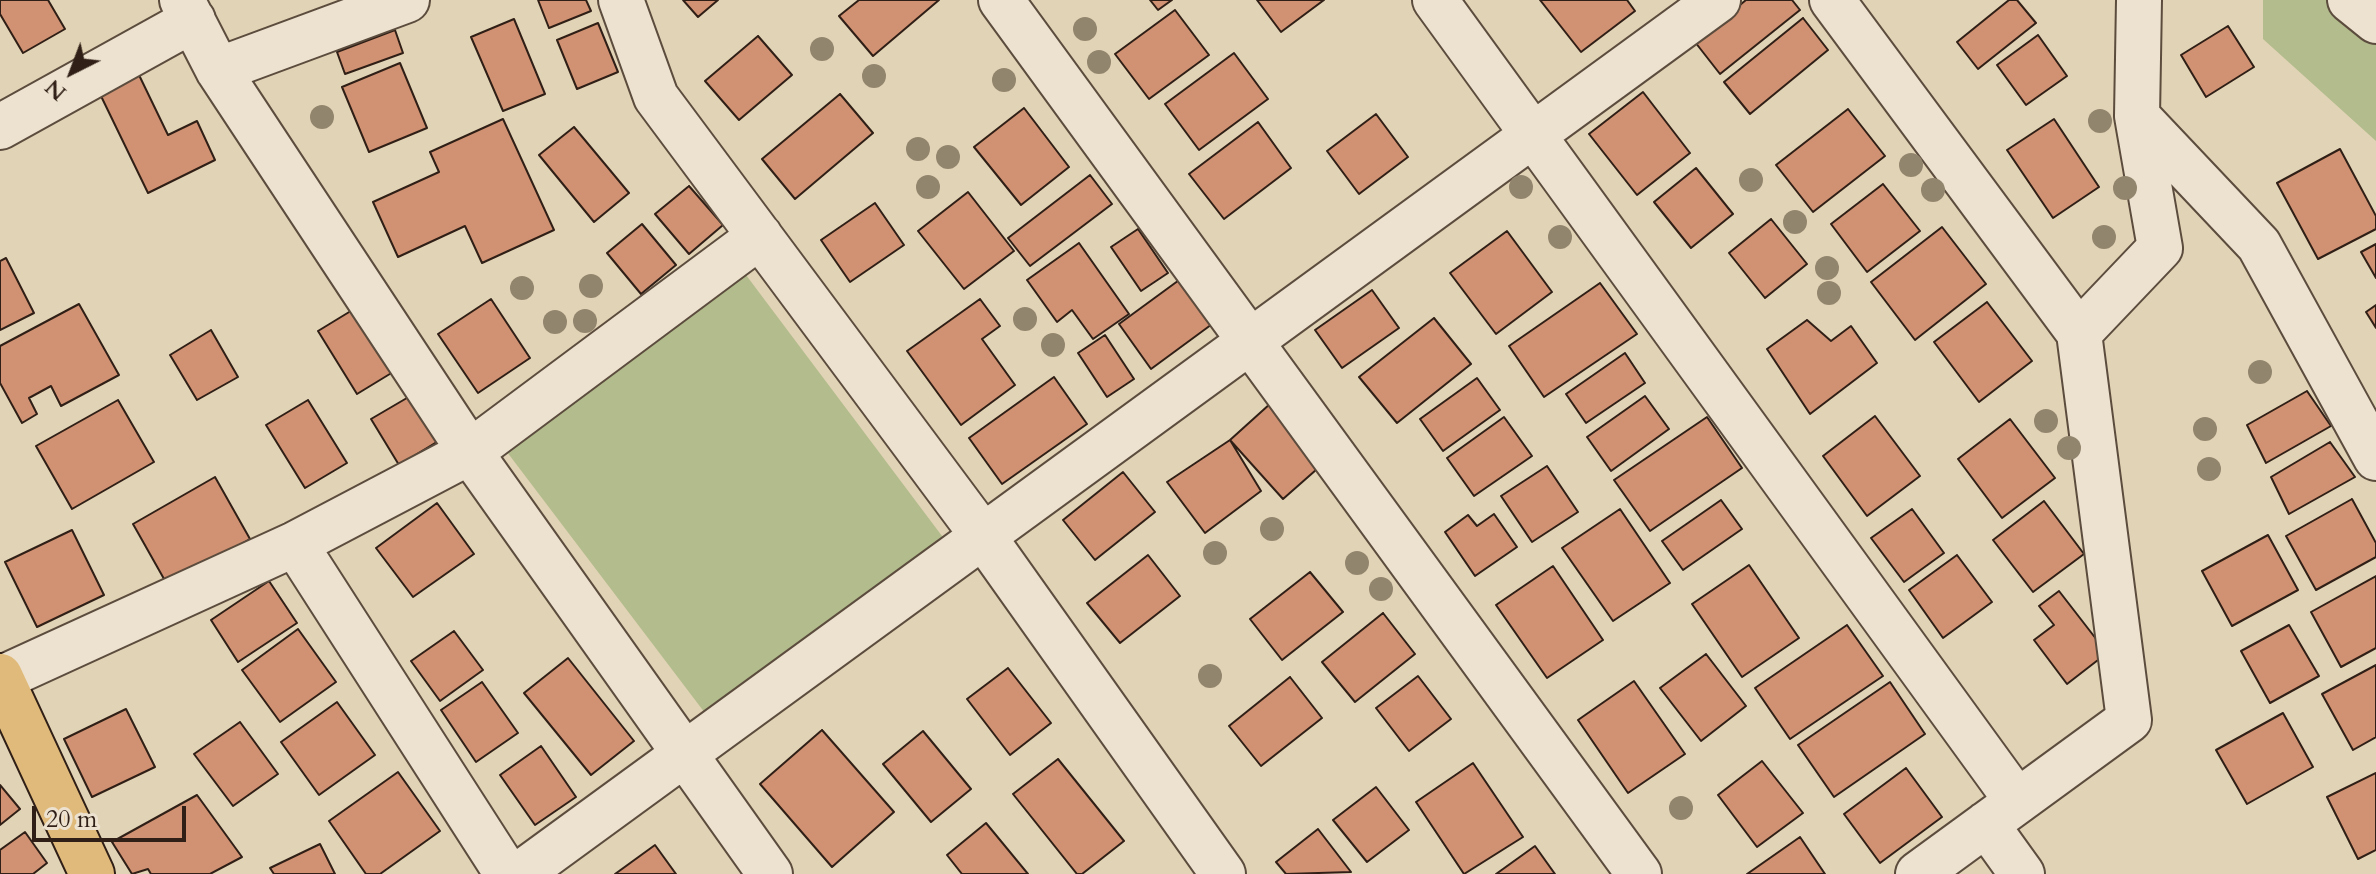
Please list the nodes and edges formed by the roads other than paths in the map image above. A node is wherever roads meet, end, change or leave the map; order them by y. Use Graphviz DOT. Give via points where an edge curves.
graph roads {
  1 [pos="407,0"];
  2 [pos="621,0"];
  3 [pos="1001,0"];
  4 [pos="1435,0"];
  5 [pos="1718,0"];
  6 [pos="1832,0"];
  7 [pos="2139,0"];
  8 [pos="2350,0"];
  9 [pos="187,10"];
  10 [pos="2376,21"];
  11 [pos="218,70"];
  12 [pos="2137,116"];
  13 [pos="0,127"];
  14 [pos="1534,134"];
  15 [pos="760,236"];
  16 [pos="2079,333"];
  17 [pos="1252,340"];
  18 [pos="470,452"];
  19 [pos="2376,458"];
  20 [pos="983,536"];
  21 [pos="295,544"];
  22 [pos="0,678"];
  23 [pos="685,754"];
  24 [pos="2002,813"];
  25 [pos="92,874"];
  26 [pos="507,874"];
  27 [pos="520,874"];
  28 [pos="770,874"];
  29 [pos="1223,874"];
  30 [pos="1639,874"];
  31 [pos="1918,874"];
  32 [pos="2022,874"];
  1 -- 11 [label="street"];
  2 -- 15 [label="street" via="656,97"];
  3 -- 17 [label="street"];
  4 -- 14 [label="street"];
  5 -- 14 [label="street"];
  6 -- 16 [label="street"];
  7 -- 12 [label="street"];
  8 -- 10 [label="street"];
  9 -- 11 [label="street"];
  9 -- 13 [label="street"];
  11 -- 18 [label="street"];
  12 -- 16 [label="street" via="2160,248"];
  12 -- 19 [label="street" via="2259,245"];
  14 -- 17 [label="street"];
  14 -- 24 [label="street"];
  15 -- 18 [label="street"];
  15 -- 20 [label="street"];
  16 -- 24 [label="street" via="2129,720"];
  17 -- 20 [label="street"];
  17 -- 30 [label="street"];
  18 -- 21 [label="street"];
  18 -- 23 [label="street"];
  20 -- 23 [label="street"];
  20 -- 29 [label="street"];
  21 -- 22 [label="street"];
  21 -- 26 [label="street"];
  22 -- 25 [label="main road"];
  23 -- 27 [label="street"];
  23 -- 28 [label="street"];
  24 -- 31 [label="street"];
  24 -- 32 [label="street"];
}
